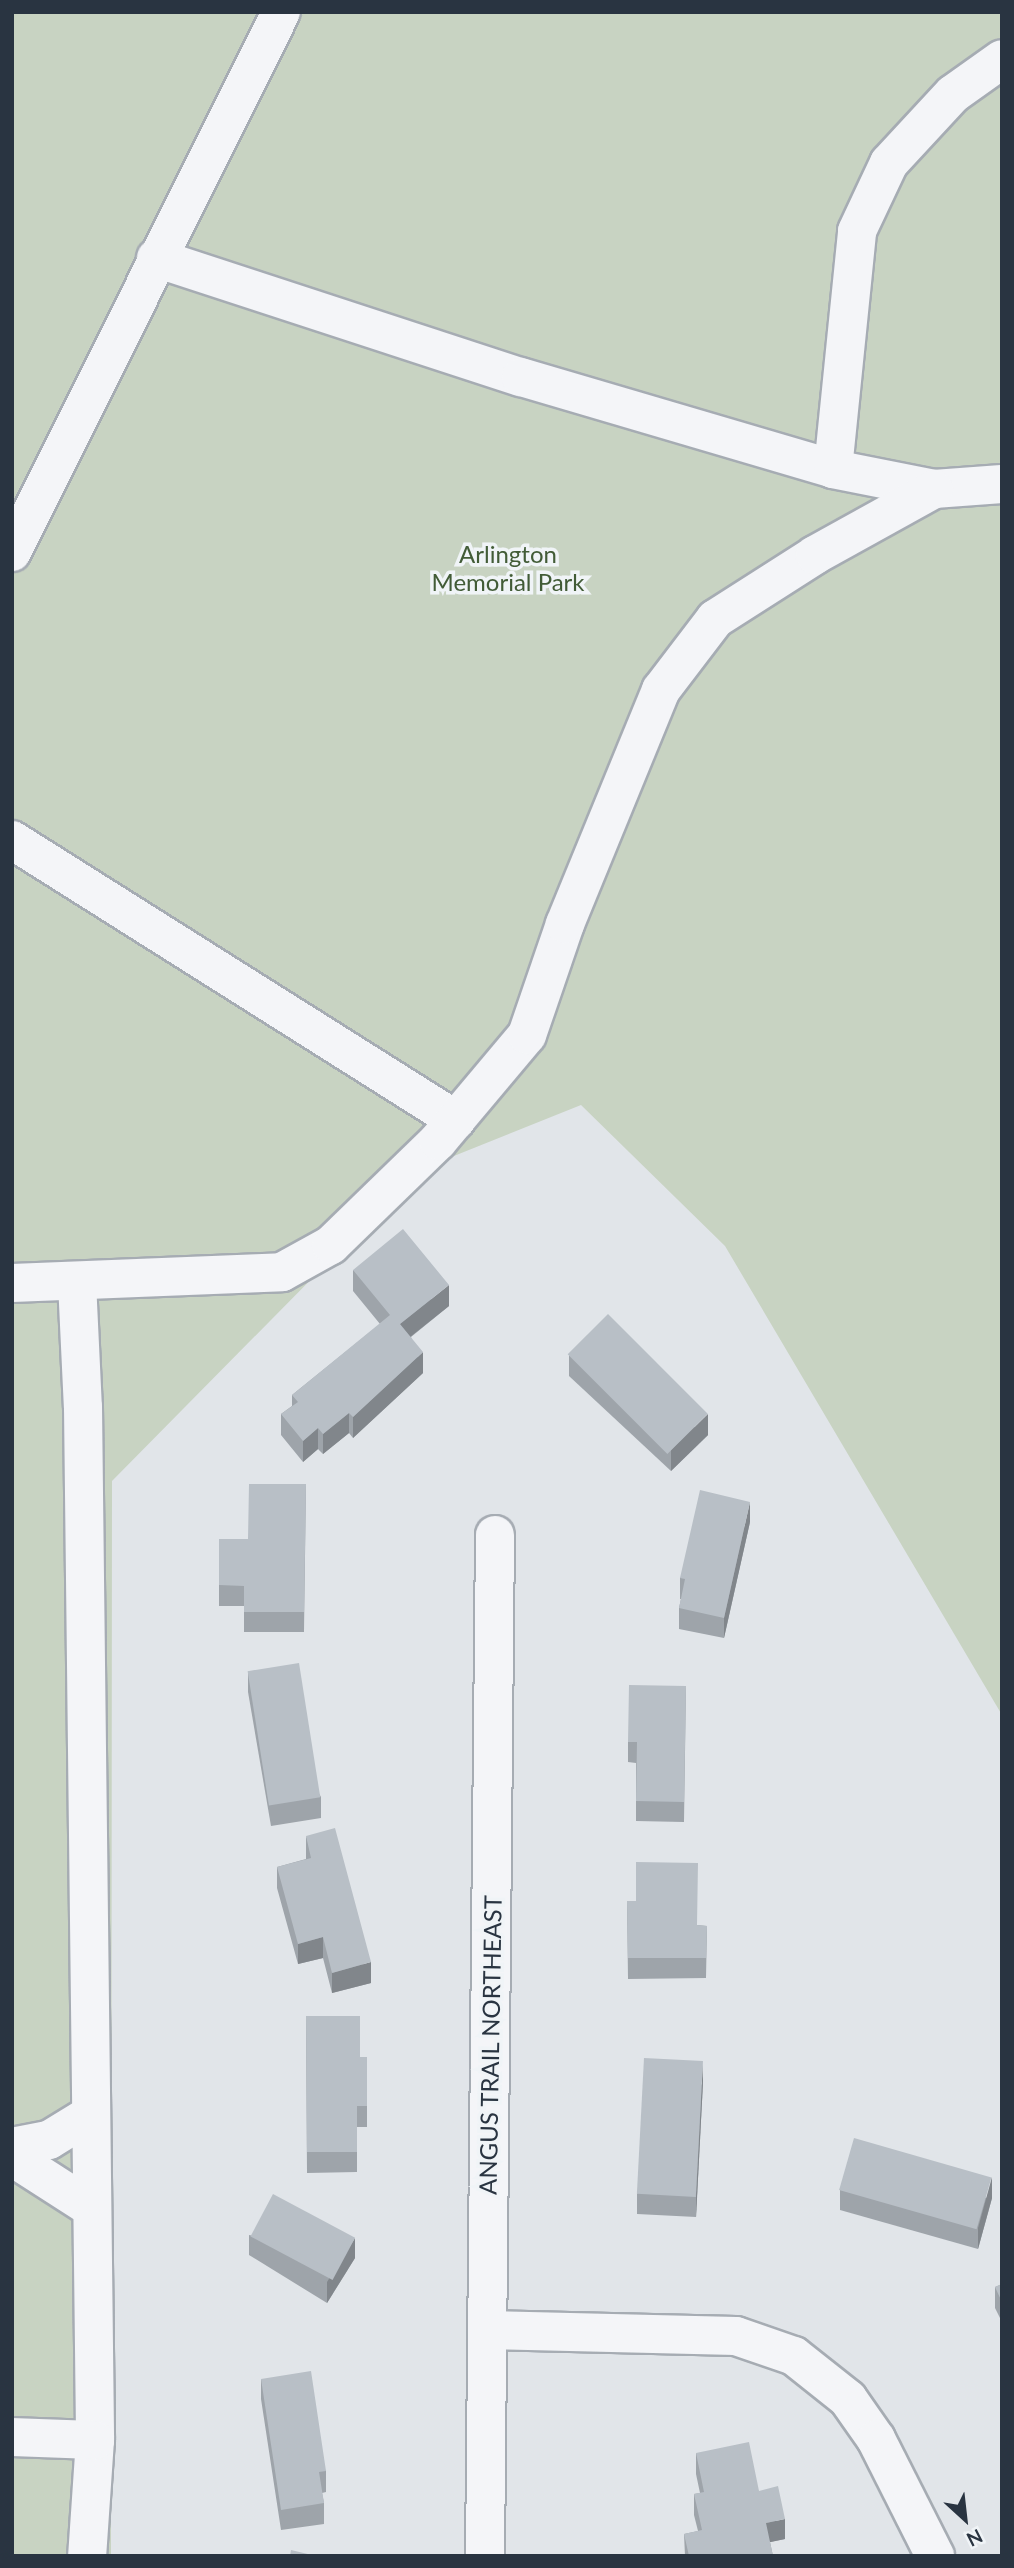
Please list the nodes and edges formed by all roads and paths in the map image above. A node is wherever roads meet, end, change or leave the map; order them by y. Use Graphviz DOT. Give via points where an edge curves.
graph roads {
  1 [pos="281,12"];
  2 [pos="1002,59"];
  3 [pos="156,258"];
  4 [pos="833,469"];
  5 [pos="1002,484"];
  6 [pos="934,489"];
  7 [pos="12,552"];
  8 [pos="12,840"];
  9 [pos="456,1120"];
  10 [pos="77,1282"];
  11 [pos="12,1283"];
  12 [pos="495,1535"];
  13 [pos="88,2116"];
  14 [pos="12,2147"];
  15 [pos="12,2157"];
  16 [pos="90,2207"];
  17 [pos="487,2330"];
  18 [pos="12,2437"];
  19 [pos="95,2440"];
  20 [pos="88,2556"];
  21 [pos="485,2556"];
  22 [pos="935,2556"];
  1 -- 3 [label="street"];
  2 -- 4 [label="street" via="953,94 889,163 857,231"];
  3 -- 4 [label="street" via="521,377"];
  3 -- 7 [label="street"];
  4 -- 6 [label="street"];
  5 -- 6 [label="street"];
  6 -- 9 [label="street" via="815,555 715,619 661,690 565,924 527,1035"];
  8 -- 9 [label="street"];
  9 -- 10 [label="street" via="331,1245 282,1272"];
  10 -- 11 [label="street"];
  10 -- 13 [label="street" via="83,1407"];
  12 -- 17 [label="street, ANGUS TRAIL NORTHEAST"];
  13 -- 14 [label="street" via="49,2140 22,2149"];
  13 -- 16 [label="street"];
  15 -- 16 [label="street"];
  16 -- 19 [label="street"];
  17 -- 21 [label="street, ANGUS TRAIL NORTHEAST"];
  17 -- 22 [label="street" via="736,2336 794,2356 848,2399 876,2439"];
  18 -- 19 [label="street"];
  19 -- 20 [label="street"];
}
